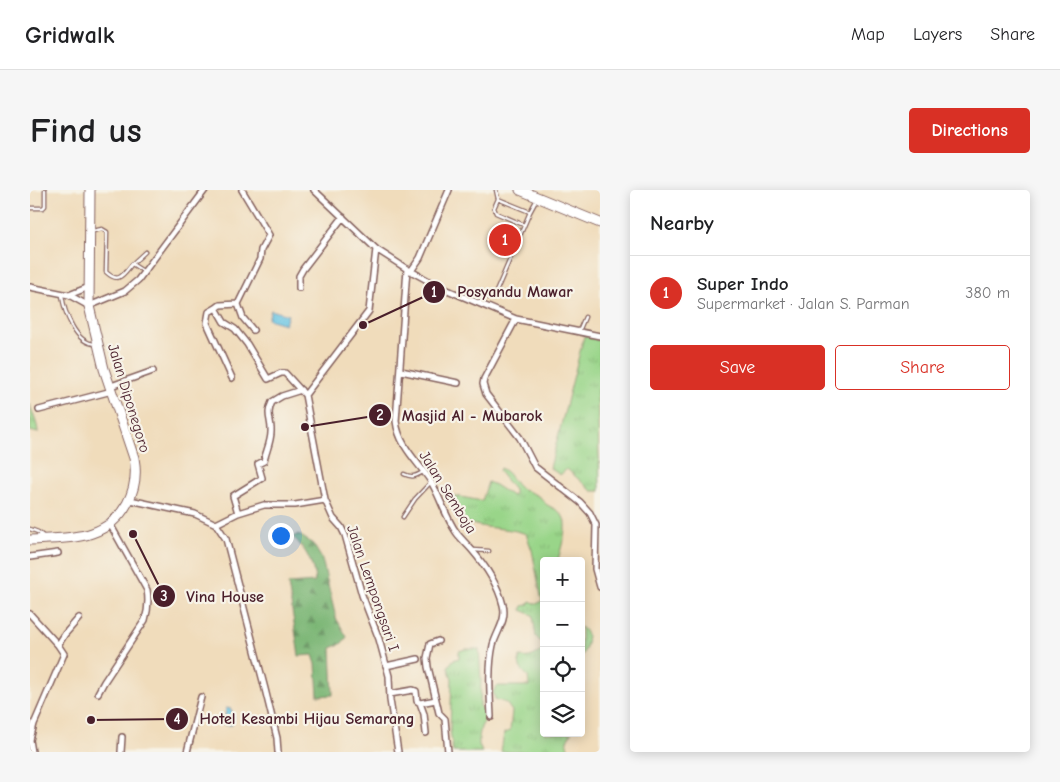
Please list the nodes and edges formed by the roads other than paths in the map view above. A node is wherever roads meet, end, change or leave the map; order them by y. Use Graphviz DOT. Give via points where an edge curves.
graph roads {
  1 [pos="45,190"];
  2 [pos="90,190"];
  3 [pos="205,190"];
  4 [pos="242,190"];
  5 [pos="314,190"];
  6 [pos="449,190"];
  7 [pos="496,190"];
  8 [pos="520,190"];
  9 [pos="537,198"];
  10 [pos="498,199"];
  11 [pos="30,208"];
  12 [pos="530,212"];
  13 [pos="342,217"];
  14 [pos="600,223"];
  15 [pos="524,225"];
  16 [pos="89,232"];
  17 [pos="376,249"];
  18 [pos="145,252"];
  19 [pos="132,264"];
  20 [pos="409,270"];
  21 [pos="144,272"];
  22 [pos="30,287"];
  23 [pos="89,287"];
  24 [pos="299,288"];
  25 [pos="62,294"];
  26 [pos="69,295"];
  27 [pos="238,304"];
  28 [pos="479,304"];
  29 [pos="89,306"];
  30 [pos="216,308"];
  31 [pos="585,318"];
  32 [pos="516,320"];
  33 [pos="253,330"];
  34 [pos="579,331"];
  35 [pos="600,336"];
  36 [pos="98,344"];
  37 [pos="152,371"];
  38 [pos="401,371"];
  39 [pos="232,378"];
  40 [pos="458,383"];
  41 [pos="112,388"];
  42 [pos="301,390"];
  43 [pos="305,395"];
  44 [pos="39,410"];
  45 [pos="423,472"];
  46 [pos="404,474"];
  47 [pos="431,482"];
  48 [pos="130,500"];
  49 [pos="325,500"];
  50 [pos="238,513"];
  51 [pos="403,517"];
  52 [pos="110,524"];
  53 [pos="216,524"];
  54 [pos="30,529"];
  55 [pos="46,539"];
  56 [pos="30,540"];
  57 [pos="471,549"];
  58 [pos="489,551"];
  59 [pos="58,553"];
  60 [pos="30,557"];
  61 [pos="600,587"];
  62 [pos="30,614"];
  63 [pos="79,618"];
  64 [pos="438,641"];
  65 [pos="58,645"];
  66 [pos="418,659"];
  67 [pos="386,666"];
  68 [pos="98,694"];
  69 [pos="390,694"];
  70 [pos="201,698"];
  71 [pos="436,700"];
  72 [pos="420,703"];
  73 [pos="490,718"];
  74 [pos="426,733"];
  75 [pos="122,737"];
  76 [pos="30,740"];
  77 [pos="32,752"];
  78 [pos="121,752"];
  79 [pos="187,752"];
  80 [pos="278,752"];
  81 [pos="398,752"];
  82 [pos="448,752"];
  1 -- 11 [label="lane" via="45,206"];
  2 -- 16 [label="main road, Jalan Diponegoro"];
  3 -- 21 [label="street"];
  4 -- 27 [label="street" via="268,235"];
  5 -- 13 [label="street"];
  6 -- 20 [label="street, Jalan Semboja" via="420,258"];
  7 -- 10 [label="lane"];
  8 -- 9 [label="main road"];
  9 -- 12 [label="lane"];
  9 -- 14 [label="main road"];
  10 -- 12 [label="lane"];
  10 -- 15 [label="lane" via="494,208 496,213"];
  12 -- 15 [label="lane"];
  13 -- 17 [label="street"];
  13 -- 24 [label="street" via="302,269"];
  15 -- 28 [label="lane" via="493,300 484,296"];
  16 -- 19 [label="lane" via="102,229 107,232 108,275 118,279"];
  16 -- 23 [label="main road, Jalan Diponegoro"];
  17 -- 20 [label="street"];
  17 -- 43 [label="street" via="369,311"];
  18 -- 19 [label="lane"];
  19 -- 21 [label="lane"];
  20 -- 28 [label="street"];
  20 -- 38 [label="street, Jalan Semboja"];
  21 -- 29 [label="street" via="125,291"];
  22 -- 25 [label="street"];
  23 -- 26 [label="street"];
  23 -- 29 [label="main road, Jalan Diponegoro"];
  25 -- 26 [label="street"];
  25 -- 36 [label="lane" via="64,309 78,335 84,341"];
  26 -- 29 [label="street"];
  27 -- 30 [label="street"];
  27 -- 33 [label="street" via="243,318"];
  28 -- 32 [label="street"];
  29 -- 36 [label="main road, Jalan Diponegoro"];
  30 -- 39 [label="street" via="209,312 207,323"];
  30 -- 42 [label="street" via="224,322 247,344 268,378 285,373"];
  31 -- 34 [label="lane"];
  32 -- 34 [label="street"];
  32 -- 61 [label="street" via="484,379 483,390 520,438 535,467 580,502 596,525 595,569"];
  34 -- 35 [label="street"];
  36 -- 41 [label="main road, Jalan Diponegoro"];
  37 -- 41 [label="street"];
  38 -- 40 [label="street"];
  38 -- 45 [label="street, Jalan Semboja" via="397,430"];
  41 -- 44 [label="street"];
  41 -- 48 [label="main road, Jalan Diponegoro" via="135,464"];
  42 -- 43 [label="street"];
  42 -- 50 [label="street" via="272,402 269,412 272,429 264,461 258,464 262,478 233,496"];
  43 -- 49 [label="street, Jalan Lempongsari I"];
  45 -- 46 [label="lane" via="416,476"];
  45 -- 47 [label="street, Jalan Semboja"];
  47 -- 51 [label="lane"];
  47 -- 57 [label="street, Jalan Semboja" via="456,532"];
  48 -- 52 [label="main road, Jalan Diponegoro"];
  48 -- 53 [label="street" via="196,514"];
  49 -- 50 [label="street" via="296,505 264,505"];
  49 -- 67 [label="street, Jalan Lempongsari I" via="345,535"];
  50 -- 53 [label="street"];
  52 -- 55 [label="main road, Jalan Diponegoro" via="86,535"];
  52 -- 68 [label="street" via="147,590 148,610"];
  53 -- 80 [label="street" via="228,545"];
  54 -- 55 [label="lane"];
  55 -- 56 [label="main road, Jalan Diponegoro"];
  57 -- 58 [label="lane"];
  57 -- 73 [label="street, Jalan Semboja" via="499,593 504,607 490,669"];
  59 -- 60 [label="street"];
  62 -- 65 [label="street"];
  63 -- 65 [label="street"];
  64 -- 71 [label="street" via="430,644 427,658"];
  65 -- 76 [label="street" via="64,657"];
  66 -- 67 [label="street"];
  67 -- 69 [label="street, Jalan Lempongsari I"];
  69 -- 72 [label="street" via="413,690"];
  69 -- 81 [label="street, Jalan Lempongsari I"];
  70 -- 79 [label="street"];
  71 -- 72 [label="street"];
  71 -- 82 [label="street" via="439,713 445,719"];
  72 -- 74 [label="street"];
  75 -- 78 [label="street"];
  76 -- 77 [label="street"];
}
